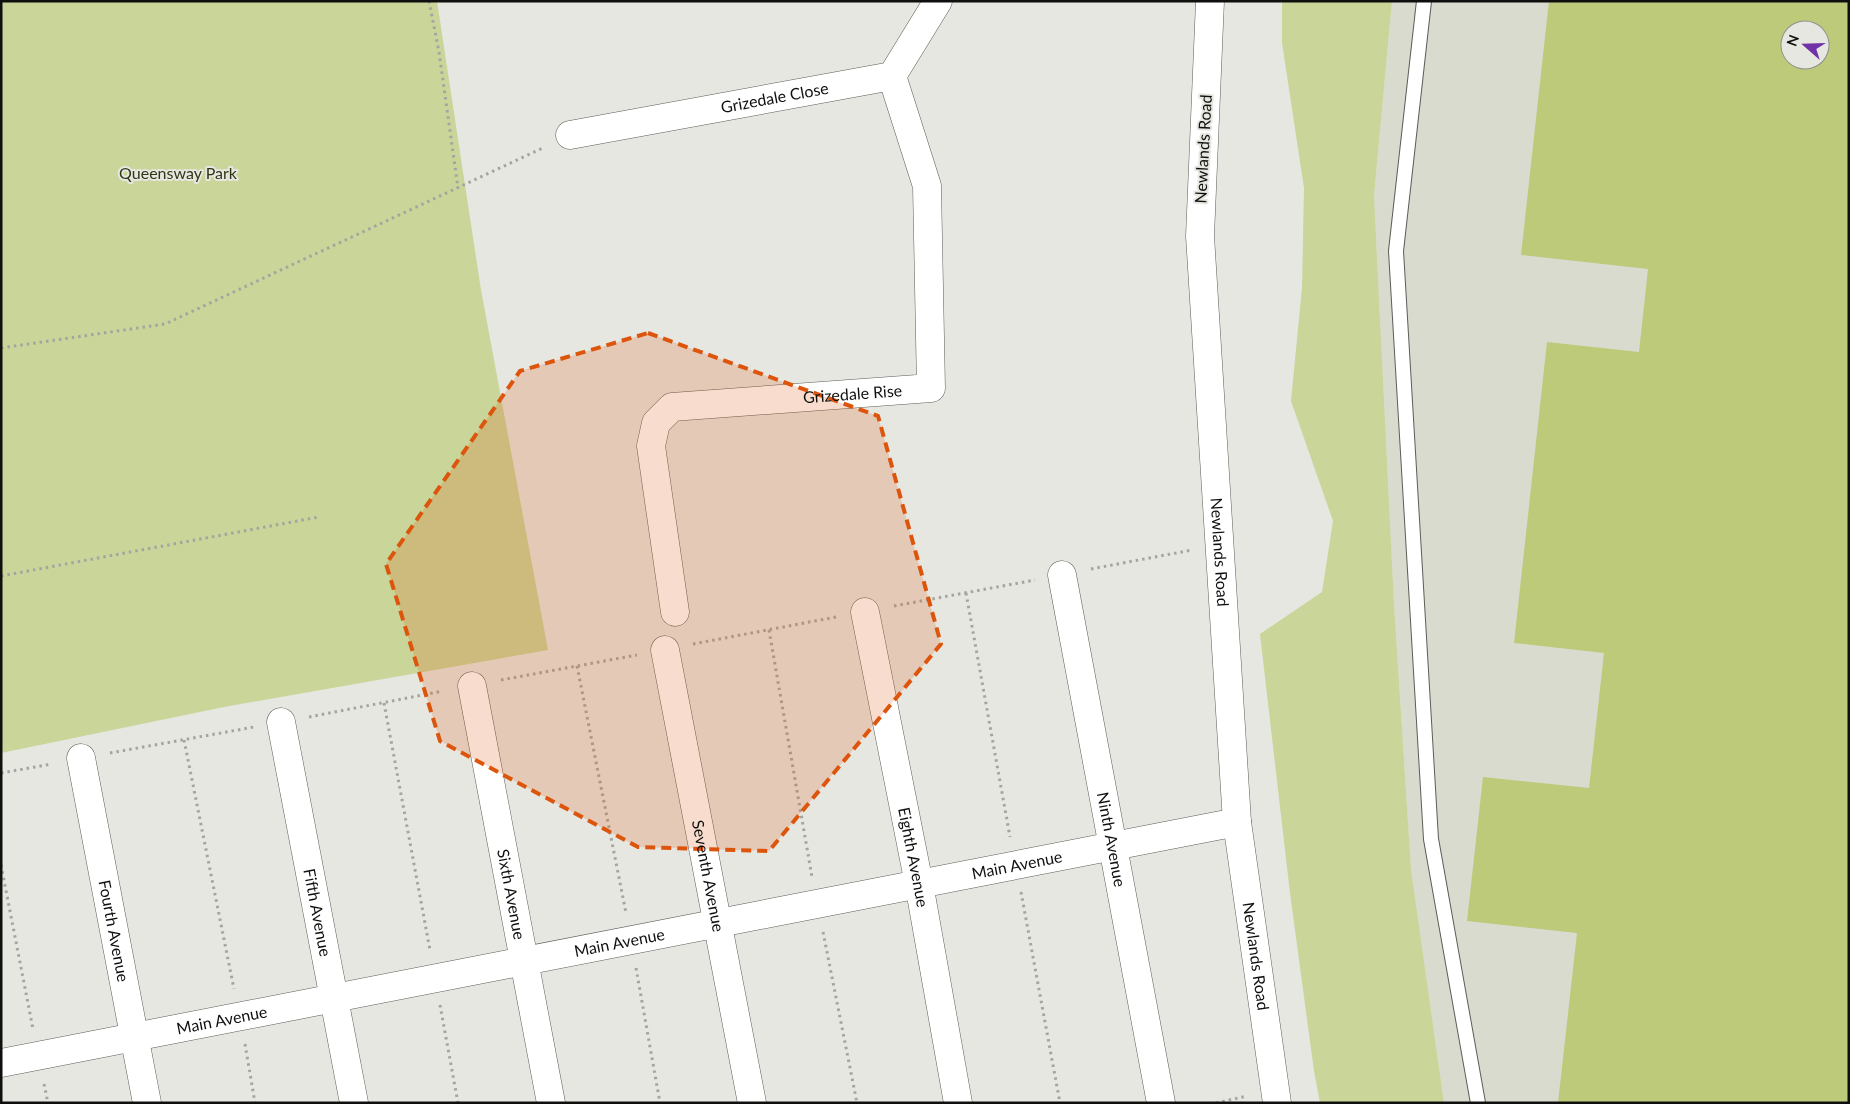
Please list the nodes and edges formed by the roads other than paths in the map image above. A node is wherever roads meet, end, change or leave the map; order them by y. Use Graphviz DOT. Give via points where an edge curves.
graph roads {
  1 [pos="938,1"];
  2 [pos="1210,1"];
  3 [pos="1424,1"];
  4 [pos="892,76"];
  5 [pos="570,135"];
  6 [pos="1062,574"];
  7 [pos="675,612"];
  8 [pos="866,612"];
  9 [pos="665,650"];
  10 [pos="472,686"];
  11 [pos="281,722"];
  12 [pos="81,758"];
  13 [pos="1237,822"];
  14 [pos="1114,846"];
  15 [pos="919,884"];
  16 [pos="718,923"];
  17 [pos="524,961"];
  18 [pos="332,999"];
  19 [pos="135,1037"];
  20 [pos="1,1063"];
  21 [pos="147,1103"];
  22 [pos="354,1103"];
  23 [pos="551,1103"];
  24 [pos="752,1103"];
  25 [pos="958,1103"];
  26 [pos="1161,1103"];
  27 [pos="1277,1103"];
  28 [pos="1478,1103"];
  1 -- 4 [label="street"];
  2 -- 13 [label="street, Newlands Road" via="1200,236"];
  3 -- 28 [label="lane" via="1396,252 1431,839"];
  4 -- 5 [label="street, Grizedale Close"];
  4 -- 7 [label="street, Grizedale Rise" via="927,186 931,388 672,407 656,423 651,446"];
  6 -- 14 [label="street, Ninth Avenue"];
  8 -- 15 [label="street, Eighth Avenue"];
  9 -- 16 [label="street, Seventh Avenue"];
  10 -- 17 [label="street, Sixth Avenue"];
  11 -- 18 [label="street, Fifth Avenue"];
  12 -- 19 [label="street, Fourth Avenue"];
  13 -- 14 [label="street, Main Avenue"];
  13 -- 27 [label="street, Newlands Road"];
  14 -- 15 [label="street, Main Avenue"];
  14 -- 26 [label="street, Ninth Avenue"];
  15 -- 16 [label="street, Main Avenue"];
  15 -- 25 [label="street, Eighth Avenue"];
  16 -- 17 [label="street, Main Avenue"];
  16 -- 24 [label="street, Seventh Avenue"];
  17 -- 18 [label="street, Main Avenue"];
  17 -- 23 [label="street, Sixth Avenue"];
  18 -- 19 [label="street, Main Avenue"];
  18 -- 22 [label="street, Fifth Avenue"];
  19 -- 20 [label="street, Main Avenue"];
  19 -- 21 [label="street, Fourth Avenue"];
}
